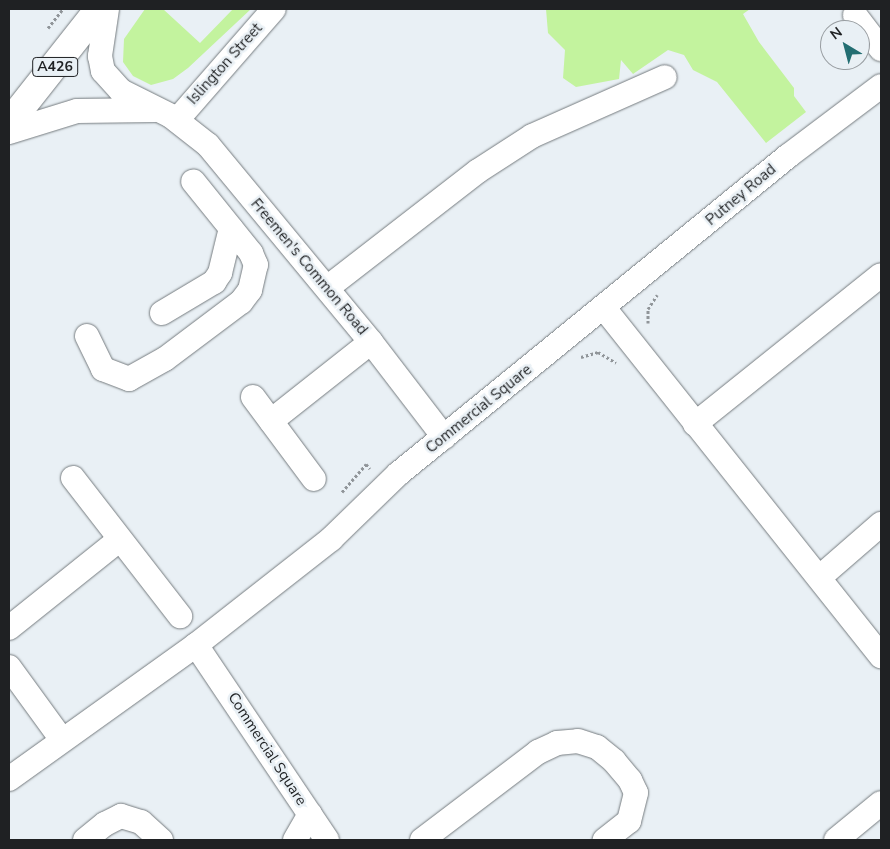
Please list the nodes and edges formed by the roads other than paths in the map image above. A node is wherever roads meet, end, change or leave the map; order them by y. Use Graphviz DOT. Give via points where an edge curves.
graph roads {
  1 [pos="99,9"];
  2 [pos="107,9"];
  3 [pos="274,9"];
  4 [pos="855,15"];
  5 [pos="878,38"];
  6 [pos="665,77"];
  7 [pos="881,86"];
  8 [pos="168,115"];
  9 [pos="9,123"];
  10 [pos="9,132"];
  11 [pos="193,181"];
  12 [pos="252,198"];
  13 [pos="228,224"];
  14 [pos="881,275"];
  15 [pos="327,288"];
  16 [pos="604,308"];
  17 [pos="162,313"];
  18 [pos="87,336"];
  19 [pos="371,342"];
  20 [pos="253,397"];
  21 [pos="271,421"];
  22 [pos="695,424"];
  23 [pos="444,437"];
  24 [pos="73,478"];
  25 [pos="314,479"];
  26 [pos="881,524"];
  27 [pos="119,540"];
  28 [pos="820,577"];
  29 [pos="180,616"];
  30 [pos="9,628"];
  31 [pos="196,645"];
  32 [pos="881,656"];
  33 [pos="12,680"];
  34 [pos="62,740"];
  35 [pos="9,779"];
  36 [pos="881,803"];
  37 [pos="310,814"];
  38 [pos="85,840"];
  39 [pos="161,840"];
  40 [pos="295,840"];
  41 [pos="327,840"];
  42 [pos="422,840"];
  43 [pos="605,840"];
  44 [pos="836,840"];
  1 -- 9 [label="main road, A426"];
  2 -- 8 [label="street, Freemen's Common Road" via="100,56 103,71 121,91"];
  3 -- 8 [label="street, Islington Street"];
  4 -- 5 [label="street"];
  6 -- 15 [label="street" via="532,136 478,170"];
  7 -- 16 [label="street, Putney Road" via="788,156"];
  8 -- 10 [label="street" via="104,108 77,111"];
  8 -- 12 [label="street, Freemen's Common Road" via="208,144"];
  11 -- 13 [label="street"];
  12 -- 13 [label="street"];
  12 -- 15 [label="street, Freemen's Common Road"];
  13 -- 17 [label="street" via="220,273 214,282"];
  13 -- 18 [label="street" via="251,252 256,265 250,290 241,302 166,359 129,379 103,369"];
  14 -- 22 [label="street"];
  15 -- 19 [label="street, Freemen's Common Road"];
  16 -- 22 [label="street"];
  16 -- 23 [label="street, Commercial Square"];
  19 -- 21 [label="street"];
  19 -- 23 [label="street, Freemen's Common Road"];
  20 -- 21 [label="street"];
  21 -- 25 [label="street"];
  22 -- 28 [label="street"];
  23 -- 31 [label="street, Commercial Square" via="384,486 331,539"];
  24 -- 27 [label="street"];
  26 -- 28 [label="street"];
  27 -- 29 [label="street"];
  27 -- 30 [label="street"];
  28 -- 32 [label="street"];
  31 -- 34 [label="street"];
  31 -- 37 [label="street, Commercial Square"];
  33 -- 34 [label="street"];
  34 -- 35 [label="street"];
  36 -- 44 [label="street"];
  37 -- 40 [label="street"];
  37 -- 41 [label="street, Commercial Square"];
  38 -- 39 [label="street" via="121,816 141,822"];
  42 -- 43 [label="street" via="538,752 557,743 578,741 597,747 614,761 636,793 629,821"];
}
